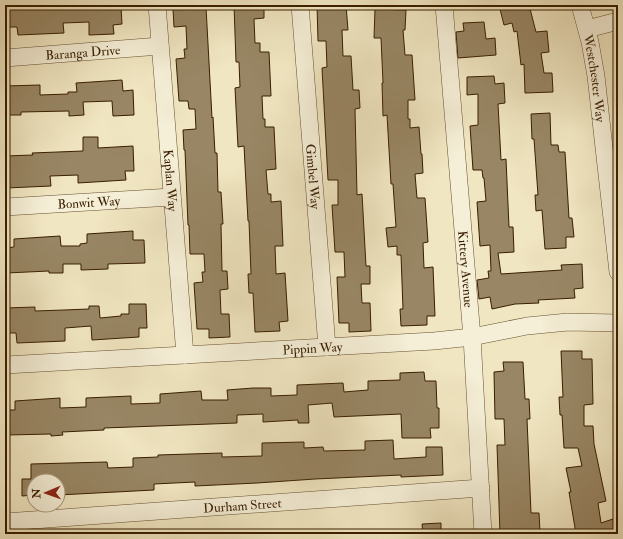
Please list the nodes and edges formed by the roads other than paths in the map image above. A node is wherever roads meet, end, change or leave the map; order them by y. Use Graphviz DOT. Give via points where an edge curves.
graph roads {
  1 [pos="157,5"];
  2 [pos="300,5"];
  3 [pos="444,5"];
  4 [pos="580,5"];
  5 [pos="618,21"];
  6 [pos="587,30"];
  7 [pos="160,46"];
  8 [pos="5,58"];
  9 [pos="612,175"];
  10 [pos="172,197"];
  11 [pos="5,207"];
  12 [pos="618,272"];
  13 [pos="618,323"];
  14 [pos="472,336"];
  15 [pos="327,347"];
  16 [pos="185,355"];
  17 [pos="5,365"];
  18 [pos="481,488"];
  19 [pos="5,522"];
  20 [pos="483,534"];
  1 -- 7 [label="street, Kaplan Way"];
  2 -- 15 [label="street, Gimbel Way"];
  3 -- 14 [label="street, Kittery Avenue"];
  4 -- 6 [label="street, Westchester Way"];
  5 -- 6 [label="street"];
  6 -- 9 [label="street, Westchester Way"];
  7 -- 8 [label="street, Baranga Drive"];
  7 -- 10 [label="street, Kaplan Way"];
  9 -- 12 [label="street, Westchester Way"];
  10 -- 11 [label="street, Bonwit Way"];
  10 -- 16 [label="street, Kaplan Way"];
  13 -- 14 [label="street, Pippin Way" via="568,322"];
  14 -- 15 [label="street, Pippin Way" via="434,341"];
  14 -- 18 [label="street, Kittery Avenue"];
  15 -- 16 [label="street, Pippin Way"];
  16 -- 17 [label="street, Pippin Way"];
  18 -- 19 [label="street, Durham Street"];
  18 -- 20 [label="street, Kittery Avenue"];
}
